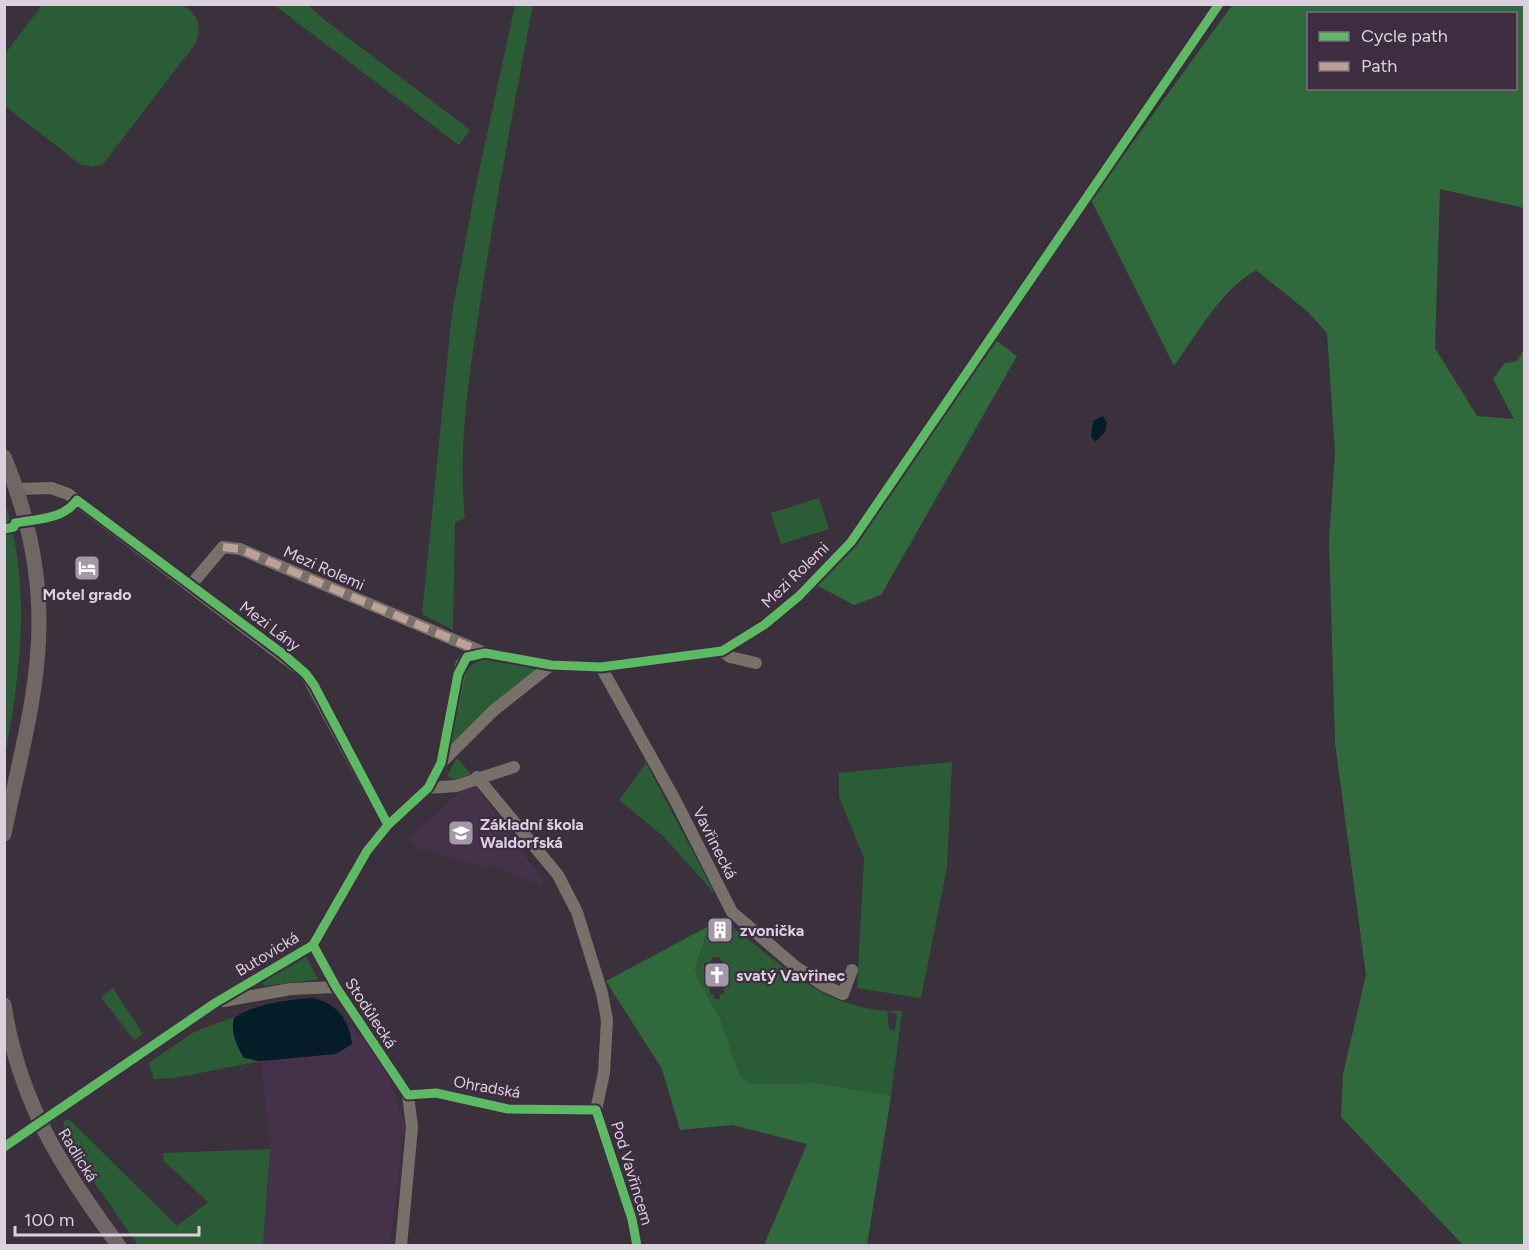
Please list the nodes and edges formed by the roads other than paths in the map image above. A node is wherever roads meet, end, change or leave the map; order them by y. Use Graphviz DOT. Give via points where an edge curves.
graph roads {
  1 [pos="1010,310"];
  2 [pos="4,457"];
  3 [pos="17,489"];
  4 [pos="190,586"];
  5 [pos="722,651"];
  6 [pos="485,653"];
  7 [pos="756,663"];
  8 [pos="551,665"];
  9 [pos="601,668"];
  10 [pos="441,763"];
  11 [pos="514,766"];
  12 [pos="477,777"];
  13 [pos="428,788"];
  14 [pos="388,825"];
  15 [pos="4,834"];
  16 [pos="313,945"];
  17 [pos="852,969"];
  18 [pos="336,987"];
  19 [pos="215,1003"];
  20 [pos="4,1005"];
  21 [pos="408,1095"];
  22 [pos="596,1110"];
  23 [pos="38,1122"];
  24 [pos="4,1147"];
  25 [pos="119,1245"];
  26 [pos="401,1245"];
  27 [pos="637,1245"];
  1 -- 5 [label="street, Mezi Rolemi" via="851,542 799,596 764,625"];
  2 -- 3 [label="main road"];
  3 -- 4 [label="street, Mezi Lány" via="51,488 68,494"];
  3 -- 15 [label="main road" via="33,557 39,621 34,685"];
  4 -- 6 [label="street, Mezi Rolemi" via="223,547 240,549"];
  4 -- 14 [label="street, Mezi Lány" via="306,674"];
  5 -- 7 [label="street"];
  5 -- 9 [label="street, Mezi Rolemi"];
  6 -- 8 [label="street, Mezi Rolemi"];
  6 -- 10 [label="street, Butovická" via="467,657 461,665"];
  8 -- 9 [label="street, Mezi Rolemi"];
  8 -- 10 [label="street" via="493,711"];
  9 -- 17 [label="street, Vavřinecká" via="732,912 824,986 843,994"];
  10 -- 13 [label="street, Butovická"];
  11 -- 12 [label="street"];
  12 -- 13 [label="street" via="456,786"];
  12 -- 22 [label="street, Pod Vavřincem" via="558,875 577,912 607,1020 605,1063"];
  13 -- 14 [label="street, Butovická"];
  14 -- 16 [label="street, Butovická" via="351,875"];
  16 -- 18 [label="street, Stodůlecká"];
  16 -- 19 [label="street, Butovická"];
  18 -- 19 [label="street, Butovická" via="291,989"];
  18 -- 21 [label="street, Stodůlecká"];
  19 -- 23 [label="street, Butovická"];
  20 -- 23 [label="main road, Radlická" via="17,1066"];
  21 -- 22 [label="street, Ohradská" via="436,1093 508,1109"];
  21 -- 26 [label="street, Stodůlecká" via="412,1127"];
  22 -- 27 [label="street, Pod Vavřincem"];
  23 -- 24 [label="street, Butovická"];
  23 -- 25 [label="main road, Radlická" via="71,1179"];
}
